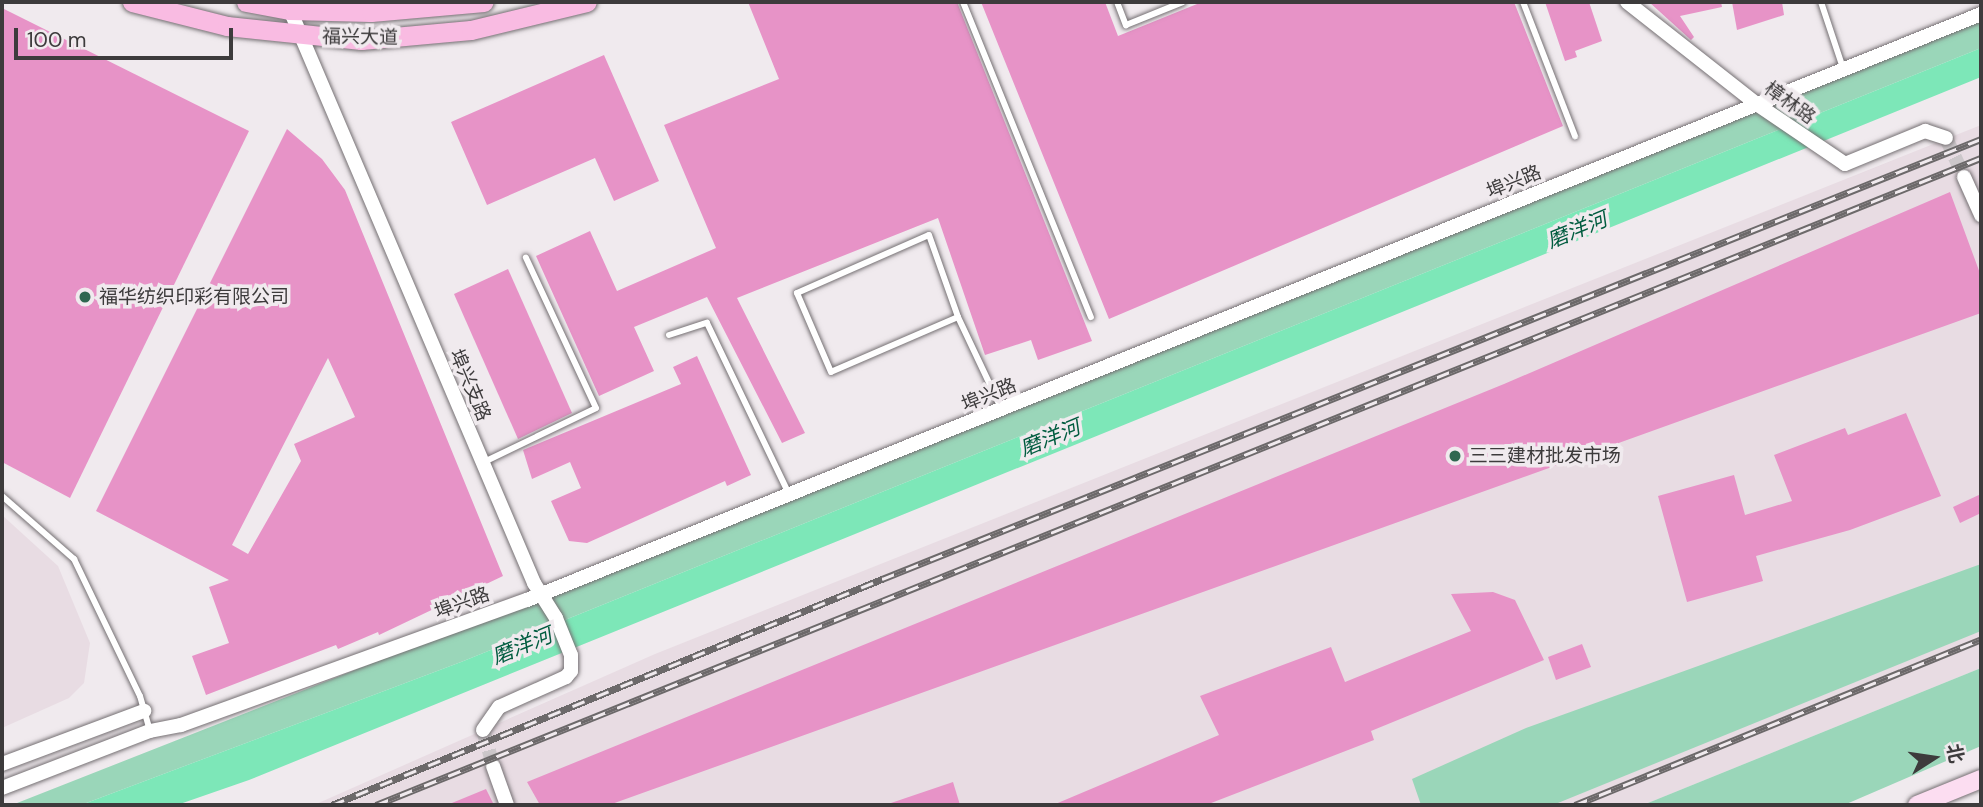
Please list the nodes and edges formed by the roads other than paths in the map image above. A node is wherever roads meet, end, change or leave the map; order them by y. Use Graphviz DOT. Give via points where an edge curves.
graph roads {
  1 [pos="132,2"];
  2 [pos="246,2"];
  3 [pos="484,2"];
  4 [pos="587,2"];
  5 [pos="963,2"];
  6 [pos="1117,2"];
  7 [pos="1184,2"];
  8 [pos="1523,2"];
  9 [pos="1627,2"];
  10 [pos="1821,2"];
  11 [pos="288,6"];
  12 [pos="382,6"];
  13 [pos="1981,13"];
  14 [pos="300,36"];
  15 [pos="1843,70"];
  16 [pos="1758,105"];
  17 [pos="1576,136"];
  18 [pos="1946,138"];
  19 [pos="1964,177"];
  20 [pos="1981,215"];
  21 [pos="526,258"];
  22 [pos="958,317"];
  23 [pos="1091,317"];
  24 [pos="669,335"];
  25 [pos="1002,410"];
  26 [pos="482,463"];
  27 [pos="790,495"];
  28 [pos="2,496"];
  29 [pos="541,594"];
  30 [pos="144,711"];
  31 [pos="483,730"];
  32 [pos="149,731"];
  33 [pos="2,764"];
  34 [pos="493,766"];
  35 [pos="1981,779"];
  36 [pos="2,788"];
  37 [pos="507,805"];
  38 [pos="1917,805"];
  1 -- 14 [label="main road, 福兴大道" via="207,22"];
  2 -- 11 [label="main road, 福兴大道"];
  3 -- 12 [label="main road, 福兴大道"];
  4 -- 14 [label="main road, 福兴大道" via="440,35 361,40"];
  5 -- 23 [label="lane"];
  6 -- 7 [label="lane" via="1126,25"];
  8 -- 17 [label="lane"];
  9 -- 16 [label="street, 樟林路"];
  10 -- 15 [label="lane"];
  11 -- 12 [label="main road, 福兴大道"];
  11 -- 14 [label="street, 埠兴支路"];
  13 -- 15 [label="street, 埠兴路"];
  14 -- 26 [label="street, 埠兴支路"];
  15 -- 16 [label="street, 埠兴路"];
  16 -- 18 [label="street, 樟林路" via="1826,155 1852,164 1925,131"];
  16 -- 25 [label="street, 埠兴路"];
  19 -- 20 [label="street"];
  21 -- 26 [label="lane" via="596,408"];
  22 -- 22 [label="lane" via="929,236 797,293 831,372"];
  22 -- 25 [label="lane"];
  24 -- 27 [label="lane" via="707,323"];
  25 -- 27 [label="street, 埠兴路"];
  26 -- 29 [label="street, 埠兴支路"];
  27 -- 29 [label="street, 埠兴路"];
  28 -- 30 [label="lane" via="74,559"];
  29 -- 31 [label="street, 埠兴支路" via="571,656 571,671 499,707"];
  29 -- 32 [label="street, 埠兴路" via="181,725"];
  30 -- 32 [label="lane"];
  30 -- 33 [label="street"];
  32 -- 36 [label="street, 埠兴路"];
  34 -- 37 [label="street"];
  35 -- 38 [label="main road"];
}
